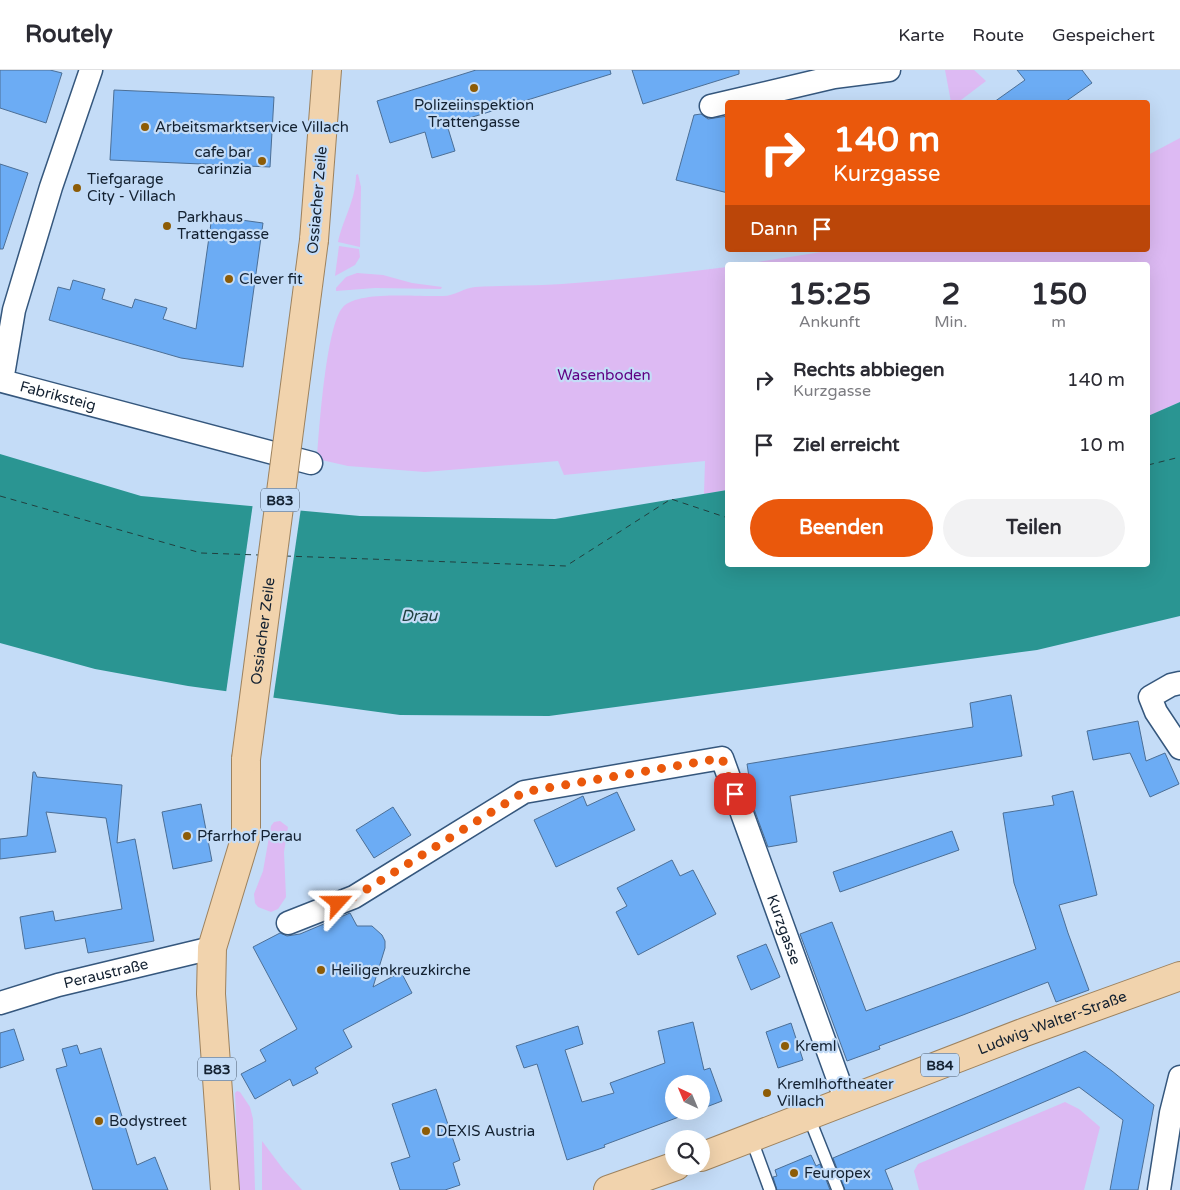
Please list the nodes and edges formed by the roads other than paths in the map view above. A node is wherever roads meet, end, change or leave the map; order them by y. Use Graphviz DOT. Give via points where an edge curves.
graph roads {
  1 [pos="91,70"];
  2 [pos="328,70"];
  3 [pos="889,70"];
  4 [pos="736,100"];
  5 [pos="725,103"];
  6 [pos="711,106"];
  7 [pos="1,380"];
  8 [pos="311,463"];
  9 [pos="1180,683"];
  10 [pos="1180,748"];
  11 [pos="288,922"];
  12 [pos="212,948"];
  13 [pos="1180,976"];
  14 [pos="0,1003"];
  15 [pos="1180,1077"];
  16 [pos="846,1101"];
  17 [pos="808,1115"];
  18 [pos="752,1138"];
  19 [pos="710,1154"];
  20 [pos="665,1170"];
  21 [pos="225,1190"];
  22 [pos="608,1190"];
  23 [pos="770,1190"];
  24 [pos="838,1190"];
  25 [pos="1159,1190"];
  1 -- 7 [label="street, Fabriksteig" via="14,310"];
  2 -- 12 [label="main road, Ossiacher Zeile / B83, bridge" via="314,240 246,759 246,836"];
  3 -- 4 [label="street" via="834,77"];
  5 -- 6 [label="street"];
  7 -- 8 [label="street, Fabriksteig"];
  9 -- 10 [label="street" via="1150,697"];
  11 -- 16 [label="street, Kurzgasse" via="354,897 524,792 722,758"];
  12 -- 14 [label="street, Peraustraße" via="58,985"];
  12 -- 21 [label="main road, Ossiacher Zeile / B83" via="211,994"];
  13 -- 16 [label="main road, Ludwig-Walter-Straße / B84"];
  15 -- 25 [label="street"];
  16 -- 17 [label="main road, Ludwig-Walter-Straße / B84"];
  17 -- 18 [label="main road, Ludwig-Walter-Straße / B84"];
  17 -- 24 [label="lane"];
  18 -- 19 [label="main road, Ludwig-Walter-Straße / B84"];
  18 -- 23 [label="lane"];
  20 -- 22 [label="main road"];
}
